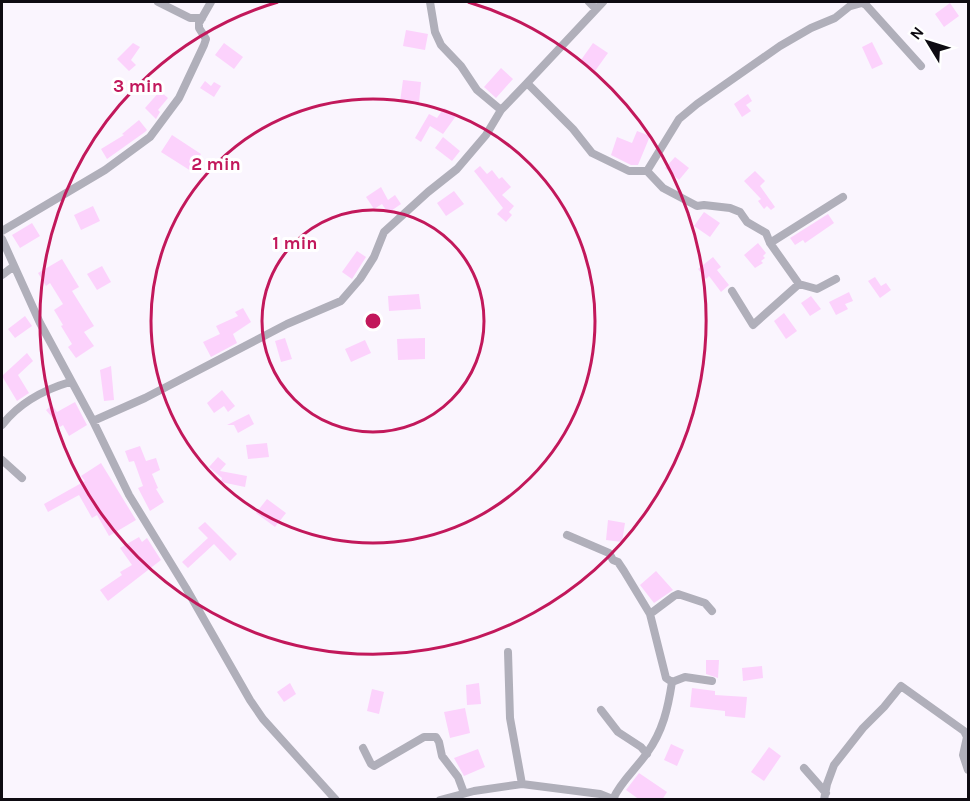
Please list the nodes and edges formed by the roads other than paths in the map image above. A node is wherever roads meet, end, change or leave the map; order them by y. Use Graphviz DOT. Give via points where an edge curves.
graph roads {
  1 [pos="158,2"];
  2 [pos="211,2"];
  3 [pos="430,2"];
  4 [pos="589,2"];
  5 [pos="603,2"];
  6 [pos="853,4"];
  7 [pos="596,9"];
  8 [pos="202,18"];
  9 [pos="921,66"];
  10 [pos="527,83"];
  11 [pos="501,110"];
  12 [pos="647,171"];
  13 [pos="843,197"];
  14 [pos="2,231"];
  15 [pos="2,239"];
  16 [pos="770,243"];
  17 [pos="14,266"];
  18 [pos="2,274"];
  19 [pos="836,279"];
  20 [pos="799,284"];
  21 [pos="732,291"];
  22 [pos="70,382"];
  23 [pos="93,421"];
  24 [pos="2,425"];
  25 [pos="2,460"];
  26 [pos="22,478"];
  27 [pos="567,535"];
  28 [pos="711,611"];
  29 [pos="650,614"];
  30 [pos="508,652"];
  31 [pos="712,681"];
  32 [pos="672,682"];
  33 [pos="601,710"];
  34 [pos="363,748"];
  35 [pos="647,754"];
  36 [pos="804,768"];
  37 [pos="969,770"];
  38 [pos="522,784"];
  39 [pos="464,793"];
  40 [pos="825,796"];
  41 [pos="614,799"];
  42 [pos="336,800"];
  43 [pos="440,800"];
  1 -- 8 [label="street" via="189,18"];
  2 -- 8 [label="street"];
  3 -- 11 [label="street" via="441,45 477,90"];
  4 -- 7 [label="street"];
  5 -- 7 [label="street"];
  6 -- 9 [label="street" via="866,5"];
  6 -- 12 [label="street" via="835,18 780,45 696,104 679,119"];
  7 -- 10 [label="street"];
  8 -- 14 [label="street" via="199,28 206,41 175,104 150,137 105,170"];
  10 -- 11 [label="street"];
  10 -- 12 [label="street" via="592,153 629,171"];
  11 -- 23 [label="street" via="457,169 384,232 365,272 341,301"];
  12 -- 16 [label="street" via="663,188 697,206 740,212 747,222 766,233"];
  13 -- 16 [label="street"];
  15 -- 17 [label="street"];
  16 -- 20 [label="street"];
  17 -- 18 [label="street"];
  17 -- 22 [label="street"];
  19 -- 20 [label="street" via="817,289"];
  20 -- 21 [label="street" via="753,325"];
  22 -- 23 [label="street"];
  22 -- 24 [label="street" via="34,396"];
  23 -- 42 [label="street" via="129,495 250,700"];
  25 -- 26 [label="street"];
  27 -- 29 [label="street" via="609,553"];
  28 -- 29 [label="street" via="705,603 678,594"];
  29 -- 32 [label="street" via="666,678"];
  30 -- 38 [label="street" via="510,718"];
  31 -- 32 [label="street" via="685,677"];
  32 -- 35 [label="street" via="667,712"];
  33 -- 35 [label="street" via="618,732"];
  34 -- 39 [label="street" via="375,766 424,737 436,737 442,756 458,777"];
  35 -- 41 [label="street"];
  36 -- 40 [label="street"];
  37 -- 40 [label="street" via="963,755 967,737 964,731 901,687 845,750 829,776"];
  38 -- 39 [label="street"];
  38 -- 41 [label="street"];
  39 -- 43 [label="street"];
}
